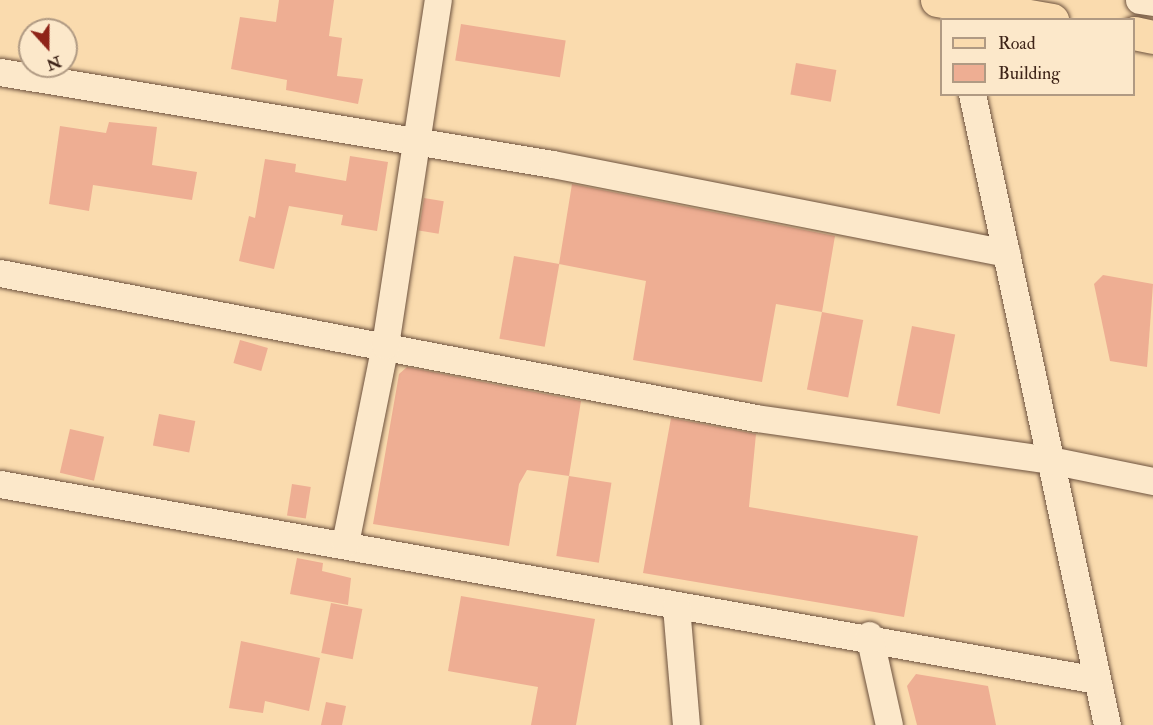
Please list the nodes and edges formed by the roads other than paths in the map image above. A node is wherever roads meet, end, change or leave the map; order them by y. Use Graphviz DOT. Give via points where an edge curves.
graph roads {
  1 [pos="438,0"];
  2 [pos="1139,0"];
  3 [pos="1153,2"];
  4 [pos="949,7"];
  5 [pos="1036,18"];
  6 [pos="1135,33"];
  7 [pos="1153,37"];
  8 [pos="0,72"];
  9 [pos="972,96"];
  10 [pos="419,142"];
  11 [pos="1006,253"];
  12 [pos="0,273"];
  13 [pos="385,345"];
  14 [pos="1050,460"];
  15 [pos="1153,481"];
  16 [pos="0,484"];
  17 [pos="345,543"];
  18 [pos="676,606"];
  19 [pos="869,635"];
  20 [pos="1097,680"];
  21 [pos="686,725"];
  22 [pos="889,725"];
  23 [pos="1107,725"];
  1 -- 10 [label="street"];
  2 -- 3 [label="street"];
  4 -- 5 [label="main road"];
  6 -- 7 [label="main road"];
  8 -- 10 [label="street"];
  9 -- 11 [label="street"];
  10 -- 11 [label="street"];
  10 -- 13 [label="street"];
  11 -- 14 [label="street"];
  12 -- 13 [label="street"];
  13 -- 14 [label="street" via="853,435"];
  13 -- 17 [label="street"];
  14 -- 15 [label="street"];
  14 -- 20 [label="street"];
  16 -- 17 [label="street"];
  17 -- 18 [label="street"];
  18 -- 19 [label="street"];
  18 -- 21 [label="street"];
  19 -- 20 [label="street"];
  19 -- 22 [label="street"];
  20 -- 23 [label="street"];
}
